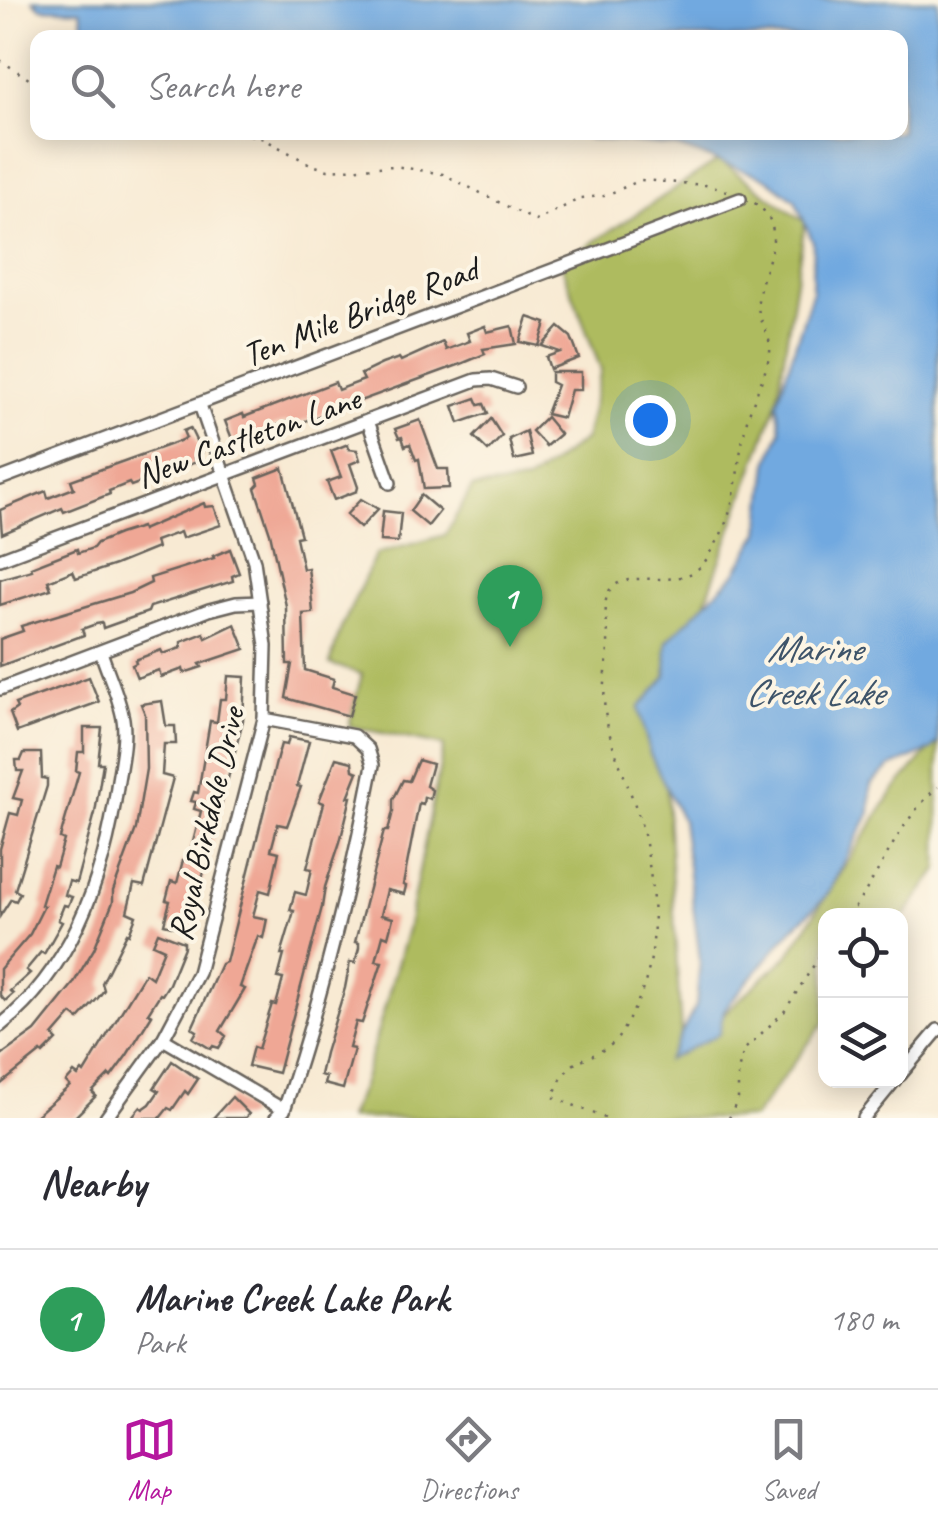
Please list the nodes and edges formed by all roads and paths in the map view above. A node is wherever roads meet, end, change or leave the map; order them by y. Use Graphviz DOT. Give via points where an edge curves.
graph roads {
  1 [pos="0,60"];
  2 [pos="30,80"];
  3 [pos="266,140"];
  4 [pos="726,190"];
  5 [pos="742,198"];
  6 [pos="516,387"];
  7 [pos="200,405"];
  8 [pos="368,421"];
  9 [pos="226,474"];
  10 [pos="0,479"];
  11 [pos="390,482"];
  12 [pos="0,558"];
  13 [pos="260,602"];
  14 [pos="102,652"];
  15 [pos="0,689"];
  16 [pos="264,719"];
  17 [pos="938,787"];
  18 [pos="854,908"];
  19 [pos="818,959"];
  20 [pos="0,1026"];
  21 [pos="938,1030"];
  22 [pos="163,1040"];
  23 [pos="908,1065"];
  24 [pos="889,1088"];
  25 [pos="280,1114"];
  26 [pos="106,1118"];
  27 [pos="605,1118"];
  28 [pos="730,1118"];
  29 [pos="864,1118"];
  1 -- 2 [label="path"];
  3 -- 4 [label="path" via="325,169 395,166 443,174 536,221 581,198 641,180"];
  5 -- 7 [label="street, Ten Mile Bridge Road"];
  5 -- 27 [label="path" via="762,209 771,228 772,251 758,296 770,350 745,429 732,511 694,573 624,583 607,599 605,709 646,846 654,944 647,981 617,1038 571,1065 553,1097"];
  6 -- 8 [label="street, New Castleton Lane" via="476,380"];
  7 -- 9 [label="street, Royal Birkdale Drive"];
  7 -- 10 [label="street, Ten Mile Bridge Road"];
  8 -- 9 [label="street, New Castleton Lane"];
  8 -- 11 [label="street"];
  9 -- 12 [label="street, New Castleton Lane"];
  9 -- 13 [label="street, Royal Birkdale Drive"];
  13 -- 14 [label="street" via="209,610"];
  13 -- 16 [label="street, Royal Birkdale Drive"];
  14 -- 15 [label="street"];
  14 -- 20 [label="street" via="124,721 113,822 70,945 44,984"];
  16 -- 22 [label="street, Royal Birkdale Drive" via="203,956"];
  16 -- 25 [label="street" via="354,736 373,766 346,906 316,1018"];
  17 -- 18 [label="path" via="914,810"];
  19 -- 28 [label="path" via="784,1012 744,1050"];
  21 -- 23 [label="street"];
  22 -- 25 [label="street"];
  22 -- 26 [label="street, Royal Birkdale Drive"];
  24 -- 29 [label="street"];
}
